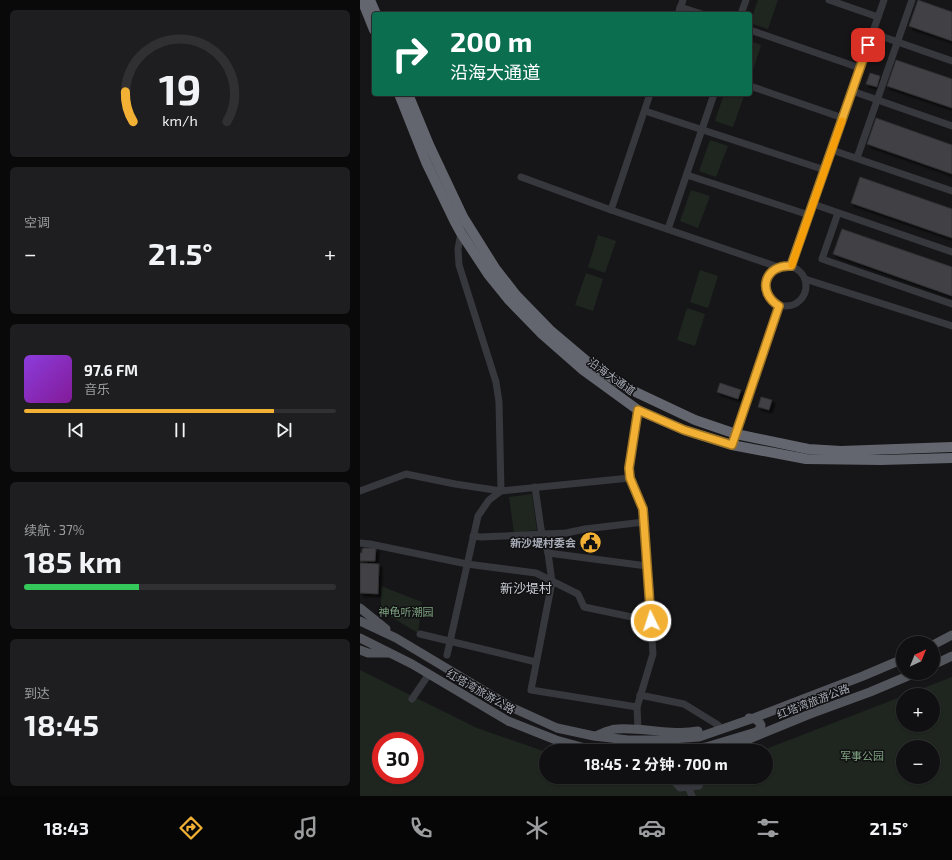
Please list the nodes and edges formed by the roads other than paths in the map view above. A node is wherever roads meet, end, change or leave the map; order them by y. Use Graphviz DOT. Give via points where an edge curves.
graph roads {
  1 [pos="362,0"];
  2 [pos="370,0"];
  3 [pos="746,0"];
  4 [pos="829,0"];
  5 [pos="884,0"];
  6 [pos="912,0"];
  7 [pos="682,3"];
  8 [pos="375,12"];
  9 [pos="698,12"];
  10 [pos="743,12"];
  11 [pos="878,17"];
  12 [pos="372,25"];
  13 [pos="752,31"];
  14 [pos="872,33"];
  15 [pos="897,42"];
  16 [pos="952,61"];
  17 [pos="860,68"];
  18 [pos="752,87"];
  19 [pos="852,91"];
  20 [pos="400,96"];
  21 [pos="409,96"];
  22 [pos="649,96"];
  23 [pos="713,96"];
  24 [pos="877,100"];
  25 [pos="644,111"];
  26 [pos="843,118"];
  27 [pos="952,126"];
  28 [pos="702,130"];
  29 [pos="832,150"];
  30 [pos="857,158"];
  31 [pos="825,170"];
  32 [pos="687,175"];
  33 [pos="521,177"];
  34 [pos="952,191"];
  35 [pos="813,204"];
  36 [pos="610,210"];
  37 [pos="838,213"];
  38 [pos="809,215"];
  39 [pos="668,229"];
  40 [pos="461,234"];
  41 [pos="952,252"];
  42 [pos="791,266"];
  43 [pos="778,267"];
  44 [pos="805,280"];
  45 [pos="952,304"];
  46 [pos="779,306"];
  47 [pos="952,326"];
  48 [pos="605,380"];
  49 [pos="638,410"];
  50 [pos="736,434"];
  51 [pos="732,445"];
  52 [pos="952,447"];
  53 [pos="952,458"];
  54 [pos="630,478"];
  55 [pos="534,487"];
  56 [pos="360,491"];
  57 [pos="501,491"];
  58 [pos="644,522"];
  59 [pos="543,534"];
  60 [pos="473,536"];
  61 [pos="360,543"];
  62 [pos="548,553"];
  63 [pos="467,564"];
  64 [pos="647,566"];
  65 [pos="552,582"];
  66 [pos="360,608"];
  67 [pos="360,621"];
  68 [pos="651,621"];
  69 [pos="420,634"];
  70 [pos="952,635"];
  71 [pos="360,638"];
  72 [pos="396,638"];
  73 [pos="450,641"];
  74 [pos="940,641"];
  75 [pos="360,650"];
  76 [pos="390,653"];
  77 [pos="447,655"];
  78 [pos="952,656"];
  79 [pos="536,662"];
  80 [pos="896,662"];
  81 [pos="940,662"];
  82 [pos="429,674"];
  83 [pos="863,676"];
  84 [pos="898,680"];
  85 [pos="870,692"];
  86 [pos="640,695"];
  87 [pos="412,699"];
  88 [pos="637,707"];
  89 [pos="810,714"];
  90 [pos="754,718"];
  91 [pos="718,725"];
  92 [pos="638,729"];
  93 [pos="594,736"];
  94 [pos="571,744"];
  95 [pos="716,744"];
  96 [pos="737,744"];
  97 [pos="676,784"];
  98 [pos="700,784"];
  99 [pos="688,787"];
  100 [pos="692,796"];
  1 -- 12 [label="highway"];
  2 -- 8 [label="highway"];
  3 -- 10 [label="street"];
  4 -- 11 [label="street"];
  5 -- 11 [label="street"];
  6 -- 15 [label="street"];
  7 -- 9 [label="street"];
  11 -- 14 [label="street"];
  13 -- 17 [label="street"];
  14 -- 15 [label="street"];
  14 -- 17 [label="street"];
  15 -- 16 [label="street"];
  15 -- 24 [label="street"];
  17 -- 19 [label="street"];
  18 -- 26 [label="street"];
  19 -- 24 [label="street"];
  19 -- 26 [label="street"];
  20 -- 40 [label="highway, 沿海大通道" via="426,162"];
  21 -- 48 [label="highway, 沿海大通道" via="463,217 495,268 516,295 550,330"];
  22 -- 25 [label="street"];
  23 -- 28 [label="street"];
  24 -- 27 [label="street"];
  24 -- 30 [label="street"];
  25 -- 28 [label="street"];
  25 -- 36 [label="street"];
  26 -- 29 [label="street"];
  28 -- 31 [label="street"];
  28 -- 32 [label="street"];
  29 -- 30 [label="street"];
  29 -- 31 [label="street"];
  30 -- 34 [label="street"];
  31 -- 35 [label="street"];
  32 -- 38 [label="street"];
  32 -- 39 [label="street"];
  33 -- 36 [label="street"];
  35 -- 37 [label="street"];
  35 -- 38 [label="street"];
  36 -- 39 [label="street"];
  37 -- 41 [label="street"];
  37 -- 45 [label="street" via="822,259"];
  38 -- 42 [label="street"];
  39 -- 43 [label="street"];
  40 -- 48 [label="highway, 沿海大通道" via="509,300 542,334 582,370"];
  40 -- 57 [label="street" via="458,249 459,265 496,382 499,402"];
  42 -- 43 [label="street"];
  42 -- 44 [label="street" via="797,269"];
  43 -- 46 [label="street" via="768,276 766,290 768,296"];
  44 -- 46 [label="street" via="807,286 803,298 798,303 786,307"];
  44 -- 47 [label="street"];
  46 -- 50 [label="street"];
  48 -- 49 [label="highway, 沿海大通道"];
  48 -- 50 [label="highway, 沿海大通道" via="628,388 695,420"];
  49 -- 51 [label="highway, 沿海大通道" via="684,430"];
  49 -- 54 [label="street" via="629,468"];
  50 -- 51 [label="highway"];
  50 -- 52 [label="highway, 沿海大通道" via="808,449 841,451"];
  51 -- 53 [label="highway, 沿海大通道" via="806,459"];
  54 -- 55 [label="street"];
  54 -- 58 [label="street" via="643,509"];
  55 -- 57 [label="street"];
  55 -- 59 [label="street"];
  56 -- 57 [label="street" via="406,474"];
  57 -- 60 [label="street" via="489,500 478,516"];
  58 -- 59 [label="street"];
  58 -- 64 [label="street"];
  59 -- 60 [label="street"];
  59 -- 62 [label="street"];
  60 -- 63 [label="street"];
  61 -- 63 [label="street"];
  62 -- 64 [label="street"];
  62 -- 65 [label="street"];
  63 -- 65 [label="street" via="536,573"];
  63 -- 73 [label="street"];
  64 -- 68 [label="street"];
  65 -- 68 [label="street" via="578,594 584,608"];
  65 -- 79 [label="street"];
  66 -- 72 [label="main road"];
  67 -- 72 [label="main road"];
  68 -- 86 [label="street" via="653,654"];
  69 -- 73 [label="street"];
  70 -- 74 [label="main road"];
  71 -- 76 [label="main road, 红塔湾旅游公路"];
  72 -- 93 [label="main road" via="513,708 557,728"];
  73 -- 77 [label="street"];
  73 -- 79 [label="street"];
  75 -- 76 [label="main road" via="368,653"];
  76 -- 82 [label="main road, 红塔湾旅游公路"];
  78 -- 81 [label="main road"];
  79 -- 88 [label="street" via="531,690"];
  80 -- 83 [label="main road"];
  82 -- 87 [label="street"];
  82 -- 94 [label="main road, 红塔湾旅游公路" via="508,721"];
  83 -- 85 [label="main road"];
  83 -- 89 [label="main road" via="795,706 794,711 798,714"];
  83 -- 90 [label="main road"];
  84 -- 85 [label="main road, 红塔湾旅游公路"];
  85 -- 89 [label="main road, 红塔湾旅游公路"];
  86 -- 88 [label="street"];
  86 -- 91 [label="street" via="684,704"];
  88 -- 92 [label="street"];
  89 -- 96 [label="main road, 红塔湾旅游公路"];
  90 -- 91 [label="main road"];
  90 -- 93 [label="main road" via="699,737 628,740"];
  90 -- 95 [label="main road" via="761,725 760,730"];
  91 -- 92 [label="main road" via="696,732"];
  92 -- 93 [label="main road" via="616,729"];
  97 -- 99 [label="street" via="680,788"];
  98 -- 99 [label="street"];
  99 -- 100 [label="street"];
}
